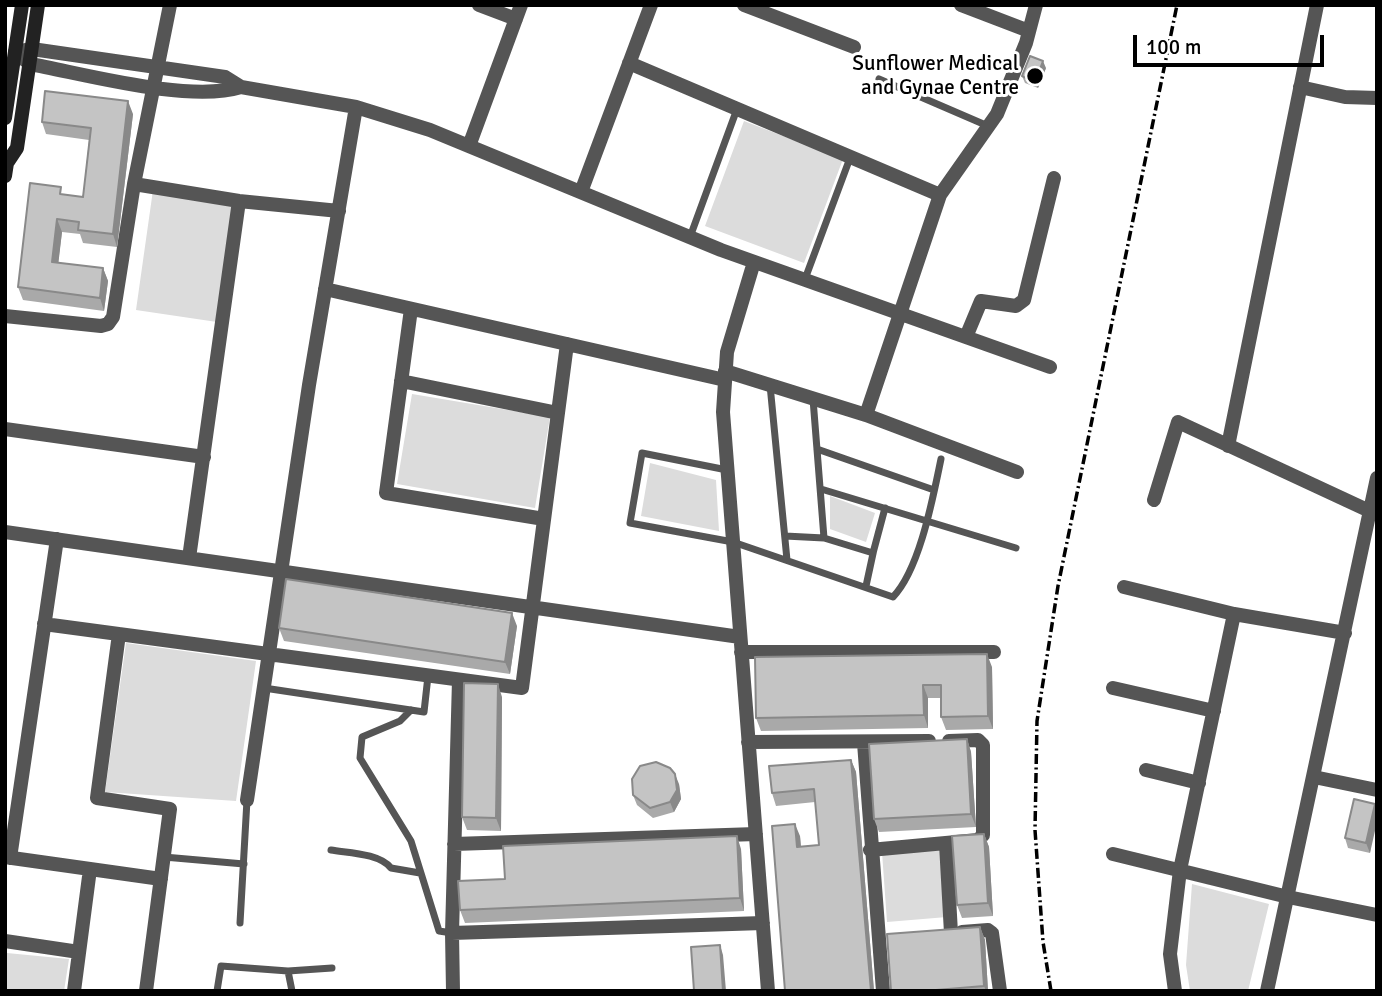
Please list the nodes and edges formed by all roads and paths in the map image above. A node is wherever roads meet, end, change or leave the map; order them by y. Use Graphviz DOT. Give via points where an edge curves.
graph roads {
  1 [pos="22,5"];
  2 [pos="38,5"];
  3 [pos="170,5"];
  4 [pos="479,5"];
  5 [pos="650,5"];
  6 [pos="744,5"];
  7 [pos="961,5"];
  8 [pos="1036,5"];
  9 [pos="1317,5"];
  10 [pos="518,12"];
  11 [pos="1029,31"];
  12 [pos="854,47"];
  13 [pos="15,52"];
  14 [pos="31,57"];
  15 [pos="629,63"];
  16 [pos="158,69"];
  17 [pos="879,79"];
  18 [pos="155,87"];
  19 [pos="241,87"];
  20 [pos="1300,87"];
  21 [pos="1377,98"];
  22 [pos="356,107"];
  23 [pos="737,109"];
  24 [pos="5,118"];
  25 [pos="989,126"];
  26 [pos="468,146"];
  27 [pos="851,157"];
  28 [pos="6,166"];
  29 [pos="1054,178"];
  30 [pos="134,184"];
  31 [pos="581,192"];
  32 [pos="940,195"];
  33 [pos="239,201"];
  34 [pos="339,211"];
  35 [pos="690,237"];
  36 [pos="754,262"];
  37 [pos="805,279"];
  38 [pos="325,289"];
  39 [pos="411,309"];
  40 [pos="900,313"];
  41 [pos="5,316"];
  42 [pos="966,337"];
  43 [pos="567,344"];
  44 [pos="1050,367"];
  45 [pos="725,376"];
  46 [pos="401,381"];
  47 [pos="770,385"];
  48 [pos="813,399"];
  49 [pos="558,413"];
  50 [pos="866,415"];
  51 [pos="5,429"];
  52 [pos="1228,446"];
  53 [pos="817,449"];
  54 [pos="204,457"];
  55 [pos="942,459"];
  56 [pos="727,470"];
  57 [pos="1017,472"];
  58 [pos="1377,478"];
  59 [pos="821,489"];
  60 [pos="934,490"];
  61 [pos="1154,500"];
  62 [pos="885,508"];
  63 [pos="1373,513"];
  64 [pos="544,519"];
  65 [pos="927,521"];
  66 [pos="5,532"];
  67 [pos="785,536"];
  68 [pos="824,538"];
  69 [pos="57,539"];
  70 [pos="733,542"];
  71 [pos="874,547"];
  72 [pos="1016,548"];
  73 [pos="189,558"];
  74 [pos="787,560"];
  75 [pos="280,571"];
  76 [pos="866,586"];
  77 [pos="1124,587"];
  78 [pos="533,607"];
  79 [pos="1234,614"];
  80 [pos="44,624"];
  81 [pos="1345,633"];
  82 [pos="119,634"];
  83 [pos="741,645"];
  84 [pos="994,652"];
  85 [pos="268,654"];
  86 [pos="428,675"];
  87 [pos="459,680"];
  88 [pos="262,687"];
  89 [pos="1113,688"];
  90 [pos="411,710"];
  91 [pos="1214,711"];
  92 [pos="748,742"];
  93 [pos="864,743"];
  94 [pos="1146,770"];
  95 [pos="1314,777"];
  96 [pos="1199,783"];
  97 [pos="1377,790"];
  98 [pos="247,800"];
  99 [pos="756,834"];
  100 [pos="454,844"];
  101 [pos="946,844"];
  102 [pos="331,850"];
  103 [pos="870,850"];
  104 [pos="1113,854"];
  105 [pos="8,858"];
  106 [pos="164,858"];
  107 [pos="244,864"];
  108 [pos="90,869"];
  109 [pos="1180,870"];
  110 [pos="420,873"];
  111 [pos="161,879"];
  112 [pos="1288,897"];
  113 [pos="1377,915"];
  114 [pos="240,923"];
  115 [pos="762,923"];
  116 [pos="452,933"];
  117 [pos="5,941"];
  118 [pos="79,952"];
  119 [pos="332,968"];
  120 [pos="288,971"];
  121 [pos="74,991"];
  122 [pos="146,991"];
  123 [pos="217,991"];
  124 [pos="292,991"];
  125 [pos="453,991"];
  126 [pos="768,991"];
  127 [pos="883,991"];
  128 [pos="1000,991"];
  129 [pos="1175,991"];
  130 [pos="1267,991"];
  1 -- 13 [label="main road"];
  2 -- 14 [label="main road"];
  3 -- 16 [label="street"];
  4 -- 10 [label="street"];
  5 -- 15 [label="street"];
  6 -- 12 [label="street"];
  7 -- 11 [label="street"];
  8 -- 11 [label="street"];
  9 -- 20 [label="street"];
  10 -- 26 [label="street"];
  11 -- 25 [label="street"];
  13 -- 14 [label="street"];
  13 -- 24 [label="main road"];
  14 -- 16 [label="street"];
  14 -- 18 [label="street"];
  14 -- 28 [label="main road" via="17,148"];
  15 -- 23 [label="street"];
  15 -- 31 [label="street"];
  16 -- 18 [label="street"];
  16 -- 19 [label="street" via="225,77"];
  17 -- 25 [label="lane"];
  18 -- 19 [label="street" via="223,92"];
  18 -- 30 [label="street"];
  19 -- 22 [label="street"];
  20 -- 21 [label="street" via="1345,97"];
  20 -- 52 [label="street"];
  22 -- 26 [label="street"];
  22 -- 34 [label="street"];
  23 -- 27 [label="street"];
  23 -- 35 [label="lane"];
  25 -- 32 [label="street"];
  26 -- 31 [label="street"];
  27 -- 32 [label="street"];
  27 -- 37 [label="lane"];
  29 -- 42 [label="street" via="1024,300 1016,306 981,301"];
  30 -- 33 [label="street"];
  30 -- 41 [label="street" via="113,271 113,317 108,324"];
  31 -- 35 [label="street"];
  32 -- 40 [label="street"];
  33 -- 34 [label="street"];
  33 -- 54 [label="street"];
  34 -- 38 [label="street"];
  35 -- 36 [label="street"];
  36 -- 37 [label="street"];
  36 -- 45 [label="street" via="727,352"];
  37 -- 40 [label="street"];
  38 -- 39 [label="street"];
  38 -- 75 [label="street"];
  39 -- 43 [label="street"];
  39 -- 46 [label="street"];
  40 -- 42 [label="street"];
  40 -- 50 [label="street"];
  42 -- 44 [label="street"];
  43 -- 45 [label="street"];
  43 -- 49 [label="street"];
  45 -- 47 [label="street"];
  45 -- 56 [label="street"];
  46 -- 49 [label="street"];
  46 -- 64 [label="street" via="386,493"];
  47 -- 48 [label="street"];
  47 -- 67 [label="lane"];
  48 -- 50 [label="street"];
  48 -- 53 [label="lane"];
  49 -- 64 [label="street"];
  50 -- 57 [label="street"];
  51 -- 54 [label="street"];
  52 -- 61 [label="street" via="1178,422"];
  52 -- 63 [label="street"];
  53 -- 59 [label="lane"];
  53 -- 60 [label="lane"];
  54 -- 73 [label="street"];
  55 -- 60 [label="lane"];
  56 -- 70 [label="street"];
  56 -- 70 [label="lane" via="642,453 630,523"];
  58 -- 63 [label="street"];
  59 -- 62 [label="lane"];
  59 -- 68 [label="lane"];
  60 -- 65 [label="lane"];
  62 -- 65 [label="lane"];
  62 -- 71 [label="lane"];
  63 -- 81 [label="street"];
  64 -- 78 [label="street"];
  65 -- 72 [label="lane"];
  65 -- 76 [label="lane" via="902,587 893,597"];
  66 -- 69 [label="street"];
  67 -- 68 [label="lane"];
  67 -- 74 [label="lane"];
  68 -- 71 [label="lane" via="873,553"];
  69 -- 73 [label="street"];
  69 -- 80 [label="street"];
  70 -- 74 [label="lane"];
  70 -- 83 [label="street"];
  71 -- 76 [label="lane"];
  73 -- 75 [label="street"];
  74 -- 76 [label="lane"];
  75 -- 78 [label="street"];
  75 -- 85 [label="street"];
  77 -- 79 [label="street"];
  78 -- 83 [label="street"];
  78 -- 87 [label="street" via="522,688"];
  79 -- 81 [label="street"];
  79 -- 91 [label="street"];
  80 -- 82 [label="street"];
  80 -- 105 [label="street"];
  81 -- 95 [label="street"];
  82 -- 85 [label="street"];
  82 -- 106 [label="street" via="97,798 170,809"];
  83 -- 84 [label="street"];
  83 -- 92 [label="street"];
  85 -- 86 [label="street"];
  85 -- 88 [label="street"];
  86 -- 87 [label="street"];
  86 -- 90 [label="lane" via="424,712"];
  87 -- 100 [label="street"];
  88 -- 90 [label="lane"];
  88 -- 98 [label="street"];
  89 -- 91 [label="street"];
  90 -- 110 [label="lane" via="362,737 360,758 411,841"];
  91 -- 96 [label="street"];
  92 -- 93 [label="street"];
  92 -- 99 [label="street"];
  93 -- 101 [label="street" via="978,740 983,745 984,835"];
  93 -- 103 [label="street"];
  94 -- 96 [label="street"];
  95 -- 97 [label="street"];
  95 -- 112 [label="street"];
  96 -- 109 [label="street"];
  98 -- 107 [label="lane"];
  99 -- 100 [label="street"];
  99 -- 115 [label="street"];
  100 -- 116 [label="street"];
  101 -- 103 [label="street"];
  101 -- 128 [label="street" via="946,934 992,933"];
  102 -- 110 [label="lane"];
  103 -- 127 [label="street" via="887,941"];
  104 -- 109 [label="street"];
  105 -- 108 [label="street"];
  106 -- 107 [label="lane"];
  106 -- 111 [label="street"];
  107 -- 114 [label="lane"];
  108 -- 111 [label="street"];
  108 -- 118 [label="street"];
  109 -- 112 [label="street"];
  109 -- 129 [label="street" via="1170,954"];
  110 -- 116 [label="lane" via="439,931"];
  111 -- 122 [label="street"];
  112 -- 113 [label="street"];
  112 -- 130 [label="street"];
  115 -- 116 [label="street"];
  115 -- 126 [label="street"];
  116 -- 125 [label="street"];
  117 -- 118 [label="street"];
  118 -- 121 [label="street"];
  119 -- 120 [label="lane"];
  120 -- 123 [label="lane" via="220,966"];
  120 -- 124 [label="lane"];
}
